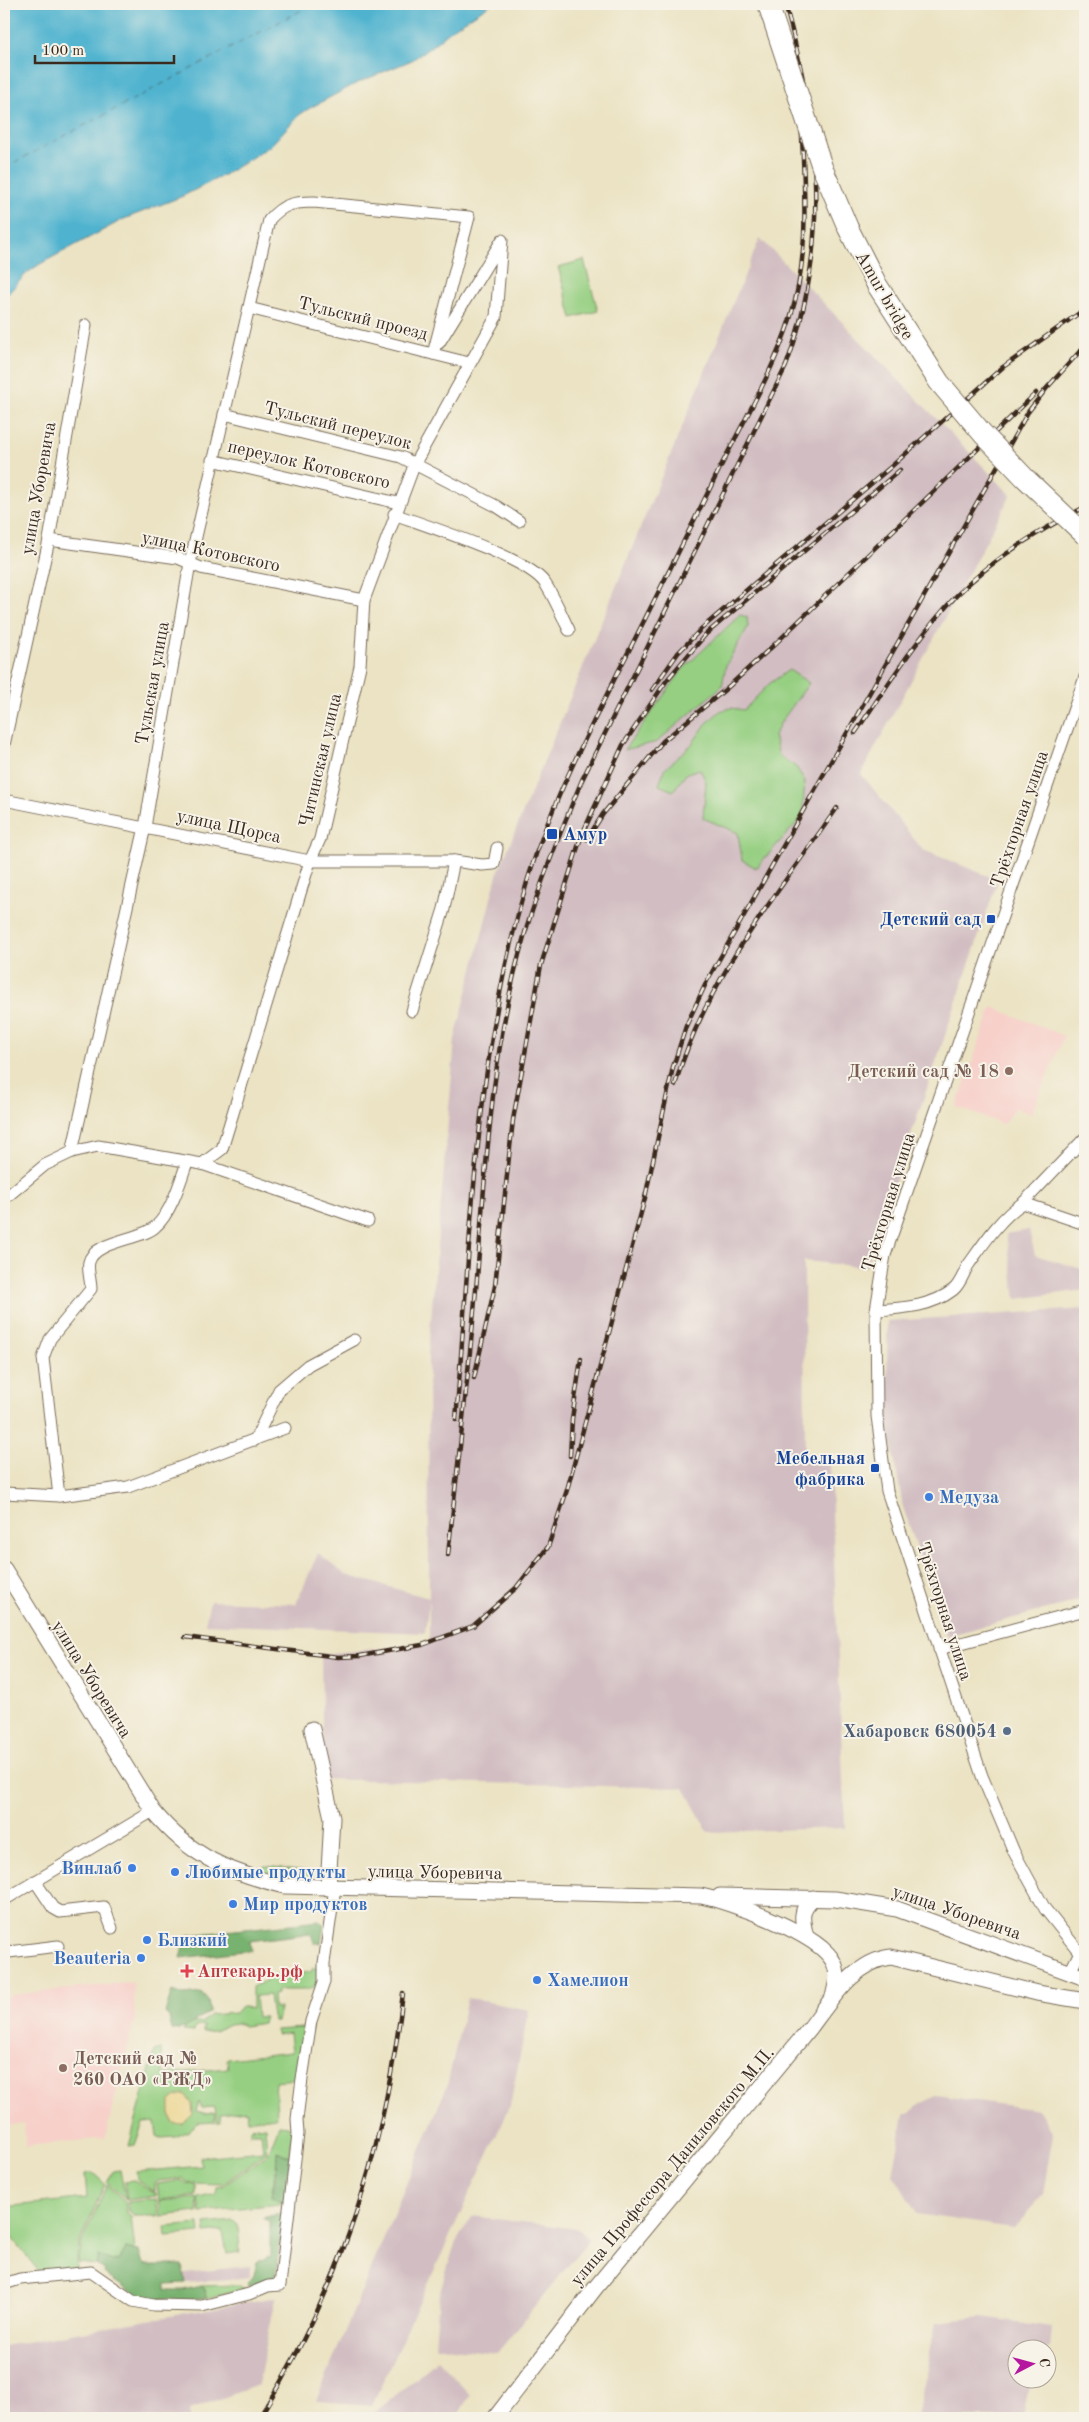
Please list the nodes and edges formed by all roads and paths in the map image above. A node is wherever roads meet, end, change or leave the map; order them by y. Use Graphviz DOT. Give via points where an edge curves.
graph roads {
  1 [pos="768,4"];
  2 [pos="249,308"];
  3 [pos="86,325"];
  4 [pos="433,354"];
  5 [pos="469,362"];
  6 [pos="224,414"];
  7 [pos="212,460"];
  8 [pos="415,463"];
  9 [pos="396,509"];
  10 [pos="519,521"];
  11 [pos="1085,535"];
  12 [pos="49,540"];
  13 [pos="190,563"];
  14 [pos="364,600"];
  15 [pos="569,630"];
  16 [pos="1085,677"];
  17 [pos="4,745"];
  18 [pos="4,800"];
  19 [pos="145,827"];
  20 [pos="497,848"];
  21 [pos="310,861"];
  22 [pos="454,861"];
  23 [pos="412,1012"];
  24 [pos="1085,1138"];
  25 [pos="72,1152"];
  26 [pos="187,1162"];
  27 [pos="202,1164"];
  28 [pos="4,1199"];
  29 [pos="1023,1203"];
  30 [pos="368,1221"];
  31 [pos="1085,1224"];
  32 [pos="876,1310"];
  33 [pos="354,1340"];
  34 [pos="286,1428"];
  35 [pos="255,1440"];
  36 [pos="4,1493"];
  37 [pos="59,1496"];
  38 [pos="4,1569"];
  39 [pos="1085,1610"];
  40 [pos="939,1649"];
  41 [pos="312,1729"];
  42 [pos="152,1811"];
  43 [pos="35,1881"];
  44 [pos="332,1888"];
  45 [pos="701,1896"];
  46 [pos="813,1898"];
  47 [pos="4,1900"];
  48 [pos="112,1928"];
  49 [pos="806,1938"];
  50 [pos="58,1946"];
  51 [pos="4,1948"];
  52 [pos="1082,1956"];
  53 [pos="1070,1972"];
  54 [pos="1085,1978"];
  55 [pos="833,1997"];
  56 [pos="1085,2001"];
  57 [pos="4,2284"];
  58 [pos="495,2418"];
  1 -- 11 [label="highway, Amur bridge, bridge" via="822,167 877,285 939,382 983,434"];
  2 -- 4 [label="street, Тульский проезд"];
  2 -- 4 [label="street, Тульская улица" via="269,220 290,202 469,217"];
  2 -- 6 [label="street, Тульская улица"];
  3 -- 12 [label="street, улица Уборевича"];
  4 -- 5 [label="street, Тульский проезд"];
  4 -- 5 [label="street, Читинская улица" via="502,240 496,317"];
  5 -- 8 [label="street, Читинская улица"];
  6 -- 7 [label="street, Тульская улица"];
  6 -- 8 [label="street, Тульский переулок"];
  7 -- 9 [label="street, переулок Котовского"];
  7 -- 13 [label="street, Тульская улица"];
  8 -- 9 [label="street, Читинская улица"];
  8 -- 10 [label="street, Тульский переулок"];
  9 -- 14 [label="street, Читинская улица"];
  9 -- 15 [label="street" via="531,570 544,581"];
  12 -- 13 [label="street, улица Котовского" via="178,558"];
  12 -- 17 [label="street, улица Уборевича"];
  13 -- 14 [label="street, улица Котовского" via="201,568"];
  13 -- 19 [label="street, Тульская улица"];
  14 -- 21 [label="street, Читинская улица" via="360,666 320,839"];
  16 -- 32 [label="street, Трёхгорная улица" via="886,1255"];
  18 -- 19 [label="street, улица Щорса"];
  19 -- 21 [label="street, улица Щорса"];
  19 -- 25 [label="street, Тульская улица"];
  20 -- 22 [label="street, улица Щорса" via="494,864"];
  21 -- 22 [label="street, улица Щорса"];
  21 -- 27 [label="street, Читинская улица" via="222,1149"];
  22 -- 23 [label="street" via="444,909"];
  24 -- 29 [label="street"];
  25 -- 26 [label="street" via="98,1146"];
  25 -- 28 [label="street" via="45,1165"];
  26 -- 27 [label="street"];
  26 -- 37 [label="street" via="176,1196 156,1227 98,1249 93,1255 89,1262 92,1289 45,1347 43,1358"];
  27 -- 30 [label="street"];
  29 -- 31 [label="street"];
  29 -- 32 [label="street" via="1011,1211 988,1239 955,1289 932,1302"];
  32 -- 40 [label="street, Трёхгорная улица" via="876,1416 887,1491"];
  33 -- 35 [label="street" via="308,1366 279,1390"];
  34 -- 35 [label="street"];
  35 -- 37 [label="street" via="128,1487"];
  36 -- 37 [label="street"];
  38 -- 42 [label="main road, улица Уборевича"];
  39 -- 40 [label="street"];
  40 -- 52 [label="street, Трёхгорная улица" via="982,1776 1014,1852 1045,1910"];
  41 -- 44 [label="main road" via="332,1818"];
  42 -- 43 [label="street"];
  42 -- 44 [label="main road, улица Уборевича" via="183,1843 218,1864 285,1886"];
  43 -- 47 [label="street"];
  43 -- 48 [label="street" via="53,1908 60,1912 104,1907"];
  44 -- 45 [label="main road, улица Уборевича"];
  44 -- 57 [label="street" via="324,1982 311,2021 301,2087 280,2285 193,2306 133,2301 91,2272 20,2279"];
  45 -- 46 [label="main road, улица Уборевича"];
  45 -- 49 [label="main road, улица Уборевича" via="788,1926"];
  46 -- 49 [label="main road" via="804,1905 801,1918"];
  46 -- 53 [label="main road, улица Уборевича" via="866,1902 897,1909"];
  49 -- 55 [label="main road, улица Уборевича" via="834,1962 838,1976"];
  50 -- 51 [label="street" via="9,1952"];
  52 -- 53 [label="street"];
  53 -- 54 [label="main road, улица Уборевича"];
  55 -- 56 [label="main road, улица Профессора Даниловского М.П." via="865,1966 878,1958 891,1956 1037,1994"];
  55 -- 58 [label="main road, улица Профессора Даниловского М.П." via="596,2287"];
}
